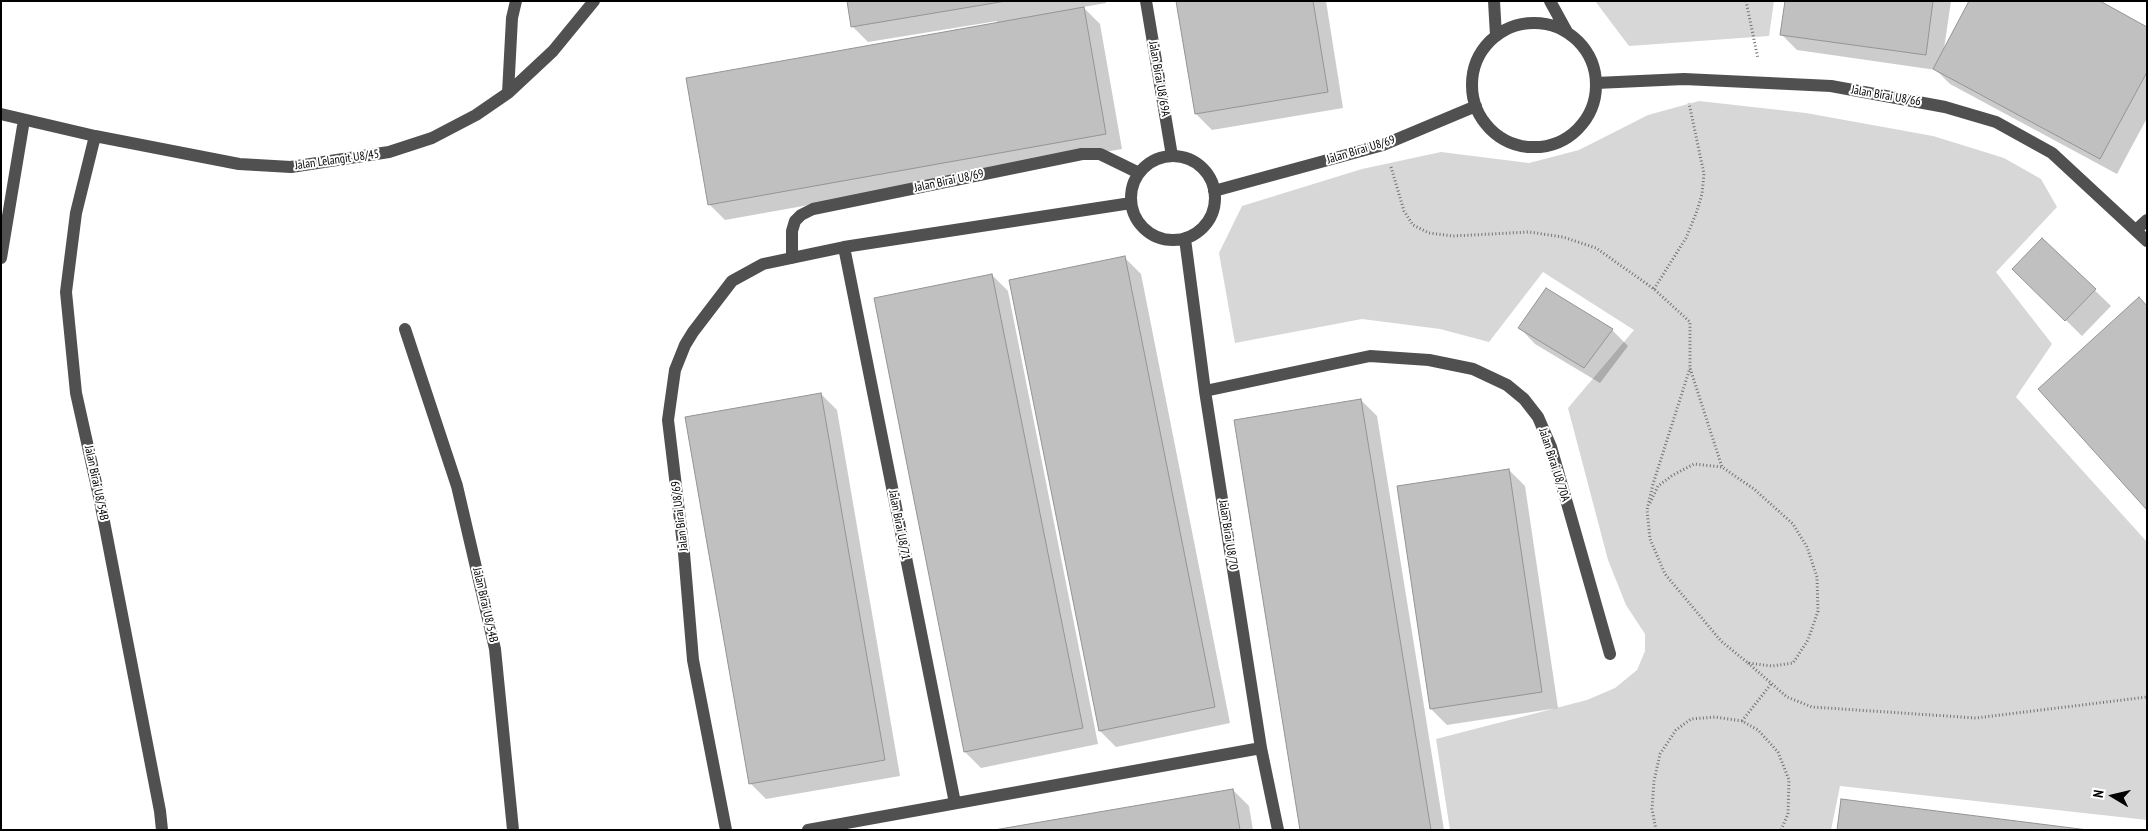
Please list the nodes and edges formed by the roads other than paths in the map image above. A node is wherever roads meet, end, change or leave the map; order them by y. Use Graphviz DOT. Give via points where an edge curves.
graph roads {
  1 [pos="516,1"];
  2 [pos="594,1"];
  3 [pos="1146,1"];
  4 [pos="1494,1"];
  5 [pos="1550,1"];
  6 [pos="1567,32"];
  7 [pos="1496,36"];
  8 [pos="1596,83"];
  9 [pos="508,93"];
  10 [pos="1476,106"];
  11 [pos="1,114"];
  12 [pos="24,120"];
  13 [pos="95,136"];
  14 [pos="1172,156"];
  15 [pos="1139,173"];
  16 [pos="1214,191"];
  17 [pos="1131,203"];
  18 [pos="2147,220"];
  19 [pos="2136,230"];
  20 [pos="1184,239"];
  21 [pos="2147,241"];
  22 [pos="844,247"];
  23 [pos="1,258"];
  24 [pos="792,258"];
  25 [pos="405,329"];
  26 [pos="1205,391"];
  27 [pos="1610,654"];
  28 [pos="1261,748"];
  29 [pos="955,803"];
  30 [pos="162,830"];
  31 [pos="513,830"];
  32 [pos="726,830"];
  33 [pos="808,830"];
  34 [pos="1278,830"];
  1 -- 9 [label="street" via="512,18"];
  2 -- 9 [label="street, Jalan Lelangit U8/45" via="554,50"];
  3 -- 14 [label="street, Jalan Birai U8/69A"];
  4 -- 7 [label="street"];
  5 -- 6 [label="street"];
  6 -- 7 [label="street" via="1553,25 1530,23 1508,28"];
  6 -- 8 [label="street" via="1588,53"];
  7 -- 10 [label="street" via="1484,48 1473,76"];
  8 -- 10 [label="street" via="1592,109 1586,121 1576,132 1553,145 1526,147 1501,138 1482,119"];
  8 -- 19 [label="street, Jalan Birai U8/66" via="1684,79 1830,86 1945,107 1996,122 2052,153"];
  9 -- 13 [label="street, Jalan Lelangit U8/45" via="476,115 432,138 389,152 291,167 239,164"];
  10 -- 16 [label="street, Jalan Birai U8/69" via="1383,145"];
  11 -- 12 [label="street, Jalan Lelangit U8/45"];
  12 -- 13 [label="street, Jalan Lelangit U8/45"];
  12 -- 23 [label="street"];
  13 -- 30 [label="street, Jalan Birai U8/54B" via="76,213 66,292 76,394 100,501"];
  14 -- 15 [label="street" via="1154,161"];
  14 -- 16 [label="street" via="1200,166 1209,176"];
  15 -- 17 [label="street" via="1131,192"];
  15 -- 24 [label="street, Jalan Birai U8/69" via="1100,154 1082,154 813,209 795,221"];
  16 -- 20 [label="street" via="1215,201 1209,221 1203,229"];
  17 -- 20 [label="street" via="1136,219 1153,236 1168,240"];
  17 -- 22 [label="street, Jalan Birai U8/69"];
  18 -- 19 [label="street"];
  19 -- 21 [label="street, Jalan Birai U8/66"];
  20 -- 26 [label="street, Jalan Birai U8/70"];
  22 -- 24 [label="street, Jalan Birai U8/69"];
  22 -- 29 [label="street, Jalan Birai U8/71"];
  24 -- 32 [label="street, Jalan Birai U8/69" via="762,264 732,281 685,345 675,370 668,420 693,660"];
  25 -- 31 [label="street, Jalan Birai U8/54B" via="457,486 495,649"];
  26 -- 27 [label="street, Jalan Birai U8/70A" via="1370,356 1438,362 1473,369 1507,385 1538,417 1551,447"];
  26 -- 28 [label="street, Jalan Birai U8/70"];
  28 -- 29 [label="street"];
  28 -- 34 [label="street, Jalan Birai U8/70"];
  29 -- 33 [label="street"];
}
